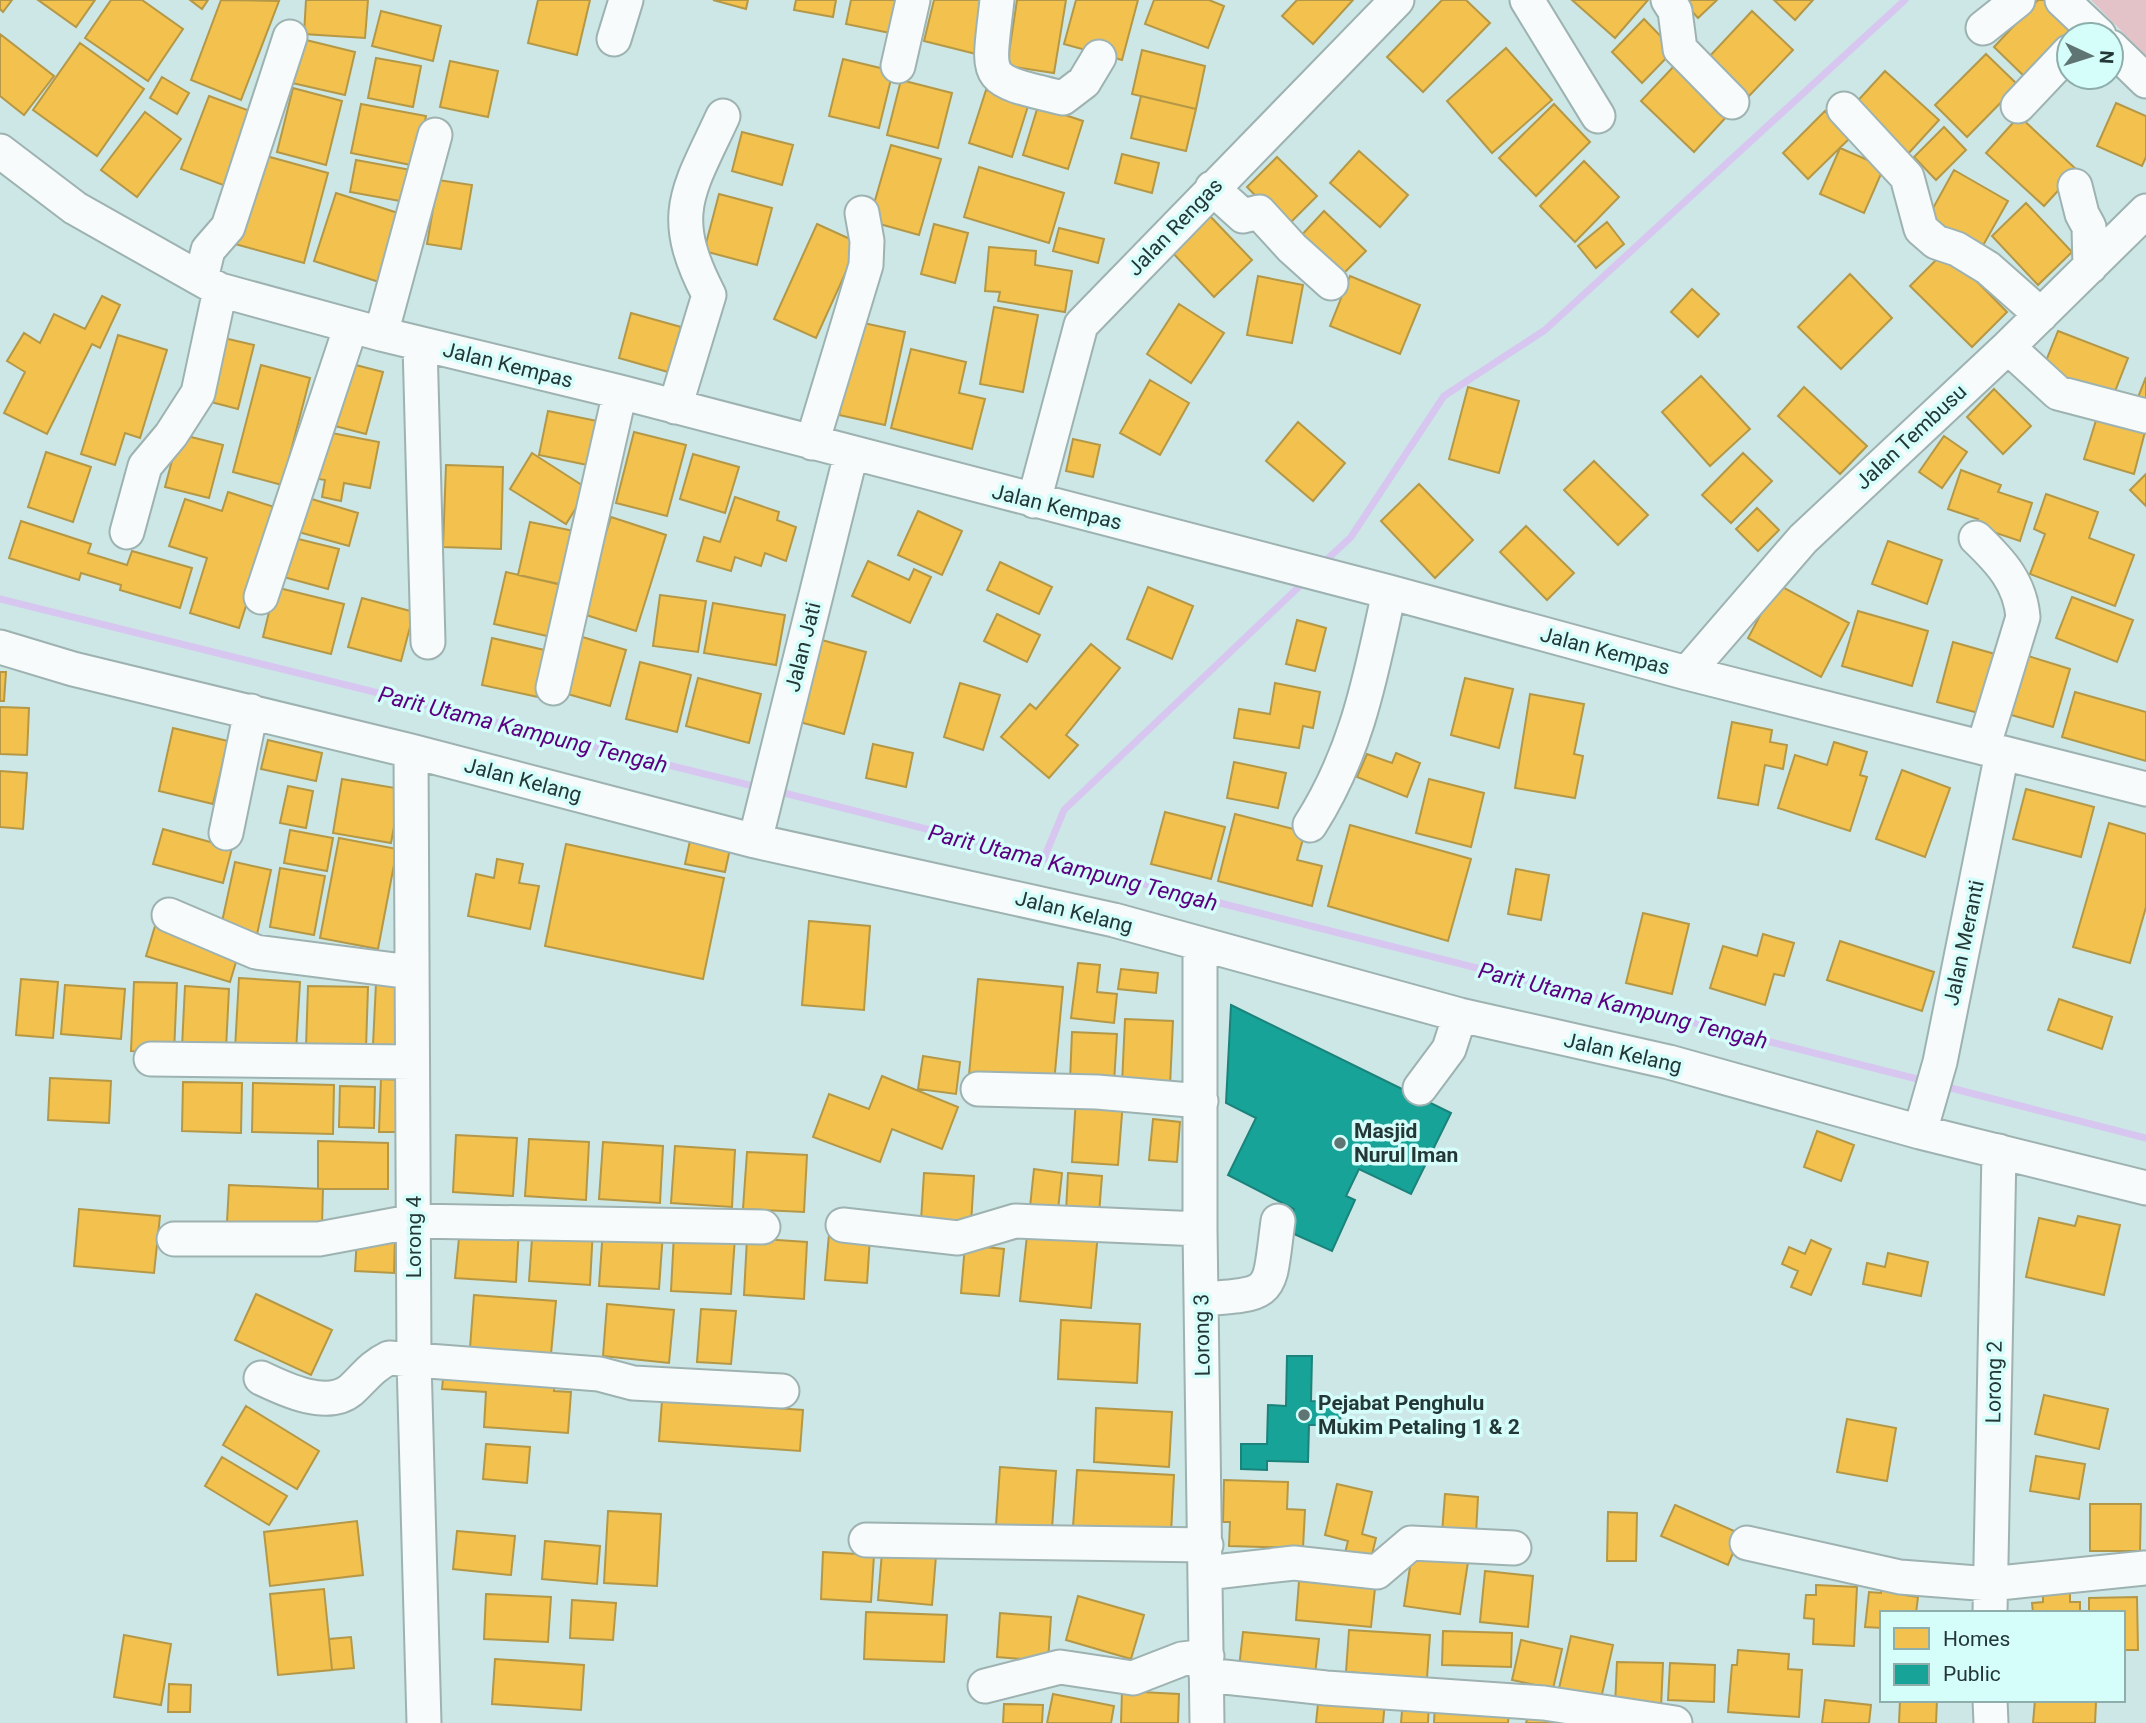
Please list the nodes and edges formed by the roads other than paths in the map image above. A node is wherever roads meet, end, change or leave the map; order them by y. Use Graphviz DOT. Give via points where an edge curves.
graph roads {
  1 [pos="626,0"];
  2 [pos="913,0"];
  3 [pos="997,0"];
  4 [pos="1397,0"];
  5 [pos="1527,0"];
  6 [pos="1668,0"];
  7 [pos="2018,0"];
  8 [pos="2062,0"];
  9 [pos="2082,21"];
  10 [pos="1983,28"];
  11 [pos="290,37"];
  12 [pos="614,39"];
  13 [pos="1099,57"];
  14 [pos="2125,62"];
  15 [pos="898,66"];
  16 [pos="2055,67"];
  17 [pos="2146,81"];
  18 [pos="1732,102"];
  19 [pos="2018,106"];
  20 [pos="1844,109"];
  21 [pos="723,116"];
  22 [pos="1598,116"];
  23 [pos="435,135"];
  24 [pos="0,151"];
  25 [pos="2076,186"];
  26 [pos="1212,188"];
  27 [pos="2146,211"];
  28 [pos="862,213"];
  29 [pos="2090,267"];
  30 [pos="1331,283"];
  31 [pos="211,284"];
  32 [pos="2041,315"];
  33 [pos="366,330"];
  34 [pos="420,344"];
  35 [pos="2008,347"];
  36 [pos="620,392"];
  37 [pos="675,407"];
  38 [pos="2146,416"];
  39 [pos="812,443"];
  40 [pos="850,454"];
  41 [pos="1034,501"];
  42 [pos="127,532"];
  43 [pos="1976,538"];
  44 [pos="1389,592"];
  45 [pos="261,597"];
  46 [pos="428,642"];
  47 [pos="0,647"];
  48 [pos="1687,673"];
  49 [pos="553,688"];
  50 [pos="251,711"];
  51 [pos="1993,750"];
  52 [pos="411,751"];
  53 [pos="2146,789"];
  54 [pos="1310,825"];
  55 [pos="226,833"];
  56 [pos="755,841"];
  57 [pos="169,915"];
  58 [pos="1200,946"];
  59 [pos="411,971"];
  60 [pos="1460,1015"];
  61 [pos="151,1059"];
  62 [pos="412,1062"];
  63 [pos="1420,1088"];
  64 [pos="978,1089"];
  65 [pos="1201,1101"];
  66 [pos="1924,1122"];
  67 [pos="1999,1151"];
  68 [pos="2146,1188"];
  69 [pos="415,1221"];
  70 [pos="1278,1221"];
  71 [pos="843,1225"];
  72 [pos="763,1227"];
  73 [pos="1200,1229"];
  74 [pos="174,1239"];
  75 [pos="1201,1299"];
  76 [pos="414,1361"];
  77 [pos="261,1378"];
  78 [pos="782,1391"];
  79 [pos="866,1540"];
  80 [pos="1747,1543"];
  81 [pos="1514,1548"];
  82 [pos="1206,1559"];
  83 [pos="2145,1568"];
  84 [pos="1990,1598"];
  85 [pos="1207,1665"];
  86 [pos="985,1686"];
  87 [pos="1990,1702"];
  88 [pos="424,1723"];
  89 [pos="1207,1723"];
  90 [pos="1675,1723"];
  91 [pos="1990,1723"];
  1 -- 12 [label="street"];
  2 -- 15 [label="street"];
  3 -- 13 [label="street" via="990,62 995,76 1008,85 1063,98 1084,82"];
  4 -- 26 [label="street, Jalan Rengas"];
  5 -- 22 [label="street"];
  6 -- 18 [label="street" via="1675,10 1680,50"];
  7 -- 10 [label="street"];
  8 -- 9 [label="street"];
  11 -- 31 [label="street" via="228,227 208,250"];
  14 -- 17 [label="street"];
  16 -- 19 [label="street"];
  20 -- 32 [label="street" via="1907,177 1921,229 1936,242 1988,268"];
  21 -- 37 [label="street" via="687,195 685,229 693,264 709,295"];
  23 -- 33 [label="street"];
  24 -- 31 [label="street, Jalan Kempas" via="75,208"];
  25 -- 29 [label="street" via="2089,228"];
  26 -- 30 [label="street" via="1243,216 1259,212"];
  26 -- 41 [label="street, Jalan Rengas" via="1081,325"];
  27 -- 29 [label="street, Jalan Tembusu"];
  28 -- 39 [label="street" via="866,265"];
  29 -- 32 [label="street, Jalan Tembusu"];
  31 -- 33 [label="street, Jalan Kempas"];
  31 -- 42 [label="street" via="198,393 145,466"];
  32 -- 35 [label="street, Jalan Tembusu"];
  33 -- 34 [label="street, Jalan Kempas"];
  33 -- 45 [label="street"];
  34 -- 36 [label="street, Jalan Kempas"];
  34 -- 46 [label="street"];
  35 -- 38 [label="street" via="2058,393"];
  35 -- 48 [label="street, Jalan Tembusu" via="1803,539"];
  36 -- 37 [label="street, Jalan Kempas"];
  36 -- 49 [label="street"];
  37 -- 39 [label="street, Jalan Kempas"];
  39 -- 40 [label="street, Jalan Kempas"];
  40 -- 41 [label="street, Jalan Kempas"];
  40 -- 56 [label="street, Jalan Jati"];
  41 -- 44 [label="street, Jalan Kempas"];
  43 -- 51 [label="street, Jalan Meranti" via="2010,576 2022,603 2021,634"];
  44 -- 48 [label="street, Jalan Kempas"];
  44 -- 54 [label="street" via="1365,705 1334,788"];
  47 -- 50 [label="street, Jalan Kelang"];
  48 -- 51 [label="street, Jalan Kempas"];
  50 -- 52 [label="street, Jalan Kelang"];
  50 -- 55 [label="street"];
  51 -- 53 [label="street, Jalan Kempas"];
  51 -- 66 [label="street, Jalan Meranti" via="1940,1062"];
  52 -- 56 [label="street, Jalan Kelang"];
  52 -- 59 [label="street, Lorong 4"];
  56 -- 58 [label="street, Jalan Kelang" via="1114,920"];
  57 -- 59 [label="street" via="256,952"];
  58 -- 60 [label="street, Jalan Kelang"];
  58 -- 65 [label="street, Lorong 3"];
  59 -- 62 [label="street, Lorong 4"];
  60 -- 63 [label="street" via="1449,1049"];
  60 -- 66 [label="street, Jalan Kelang"];
  61 -- 62 [label="street"];
  62 -- 69 [label="street, Lorong 4"];
  64 -- 65 [label="street"];
  65 -- 73 [label="street, Lorong 3"];
  66 -- 67 [label="street, Jalan Kelang"];
  67 -- 68 [label="street, Jalan Kelang"];
  67 -- 84 [label="street, Lorong 2"];
  69 -- 72 [label="street"];
  69 -- 74 [label="street" via="319,1239"];
  69 -- 76 [label="street, Lorong 4"];
  70 -- 75 [label="street" via="1264,1288 1249,1296"];
  71 -- 73 [label="street" via="958,1238 1015,1221"];
  73 -- 75 [label="street, Lorong 3"];
  75 -- 82 [label="street, Lorong 3"];
  76 -- 77 [label="street" via="389,1358 374,1365 349,1392 319,1398 299,1395"];
  76 -- 78 [label="street" via="599,1374 633,1383"];
  76 -- 88 [label="street, Lorong 4"];
  79 -- 82 [label="street"];
  80 -- 84 [label="street"];
  81 -- 82 [label="street" via="1411,1543 1377,1572"];
  82 -- 85 [label="street, Lorong 3"];
  83 -- 84 [label="street"];
  85 -- 86 [label="street" via="1182,1659 1133,1678 1060,1667"];
  85 -- 89 [label="street, Lorong 3"];
  85 -- 90 [label="street" via="1326,1688 1544,1703"];
  87 -- 91 [label="street"];
}
